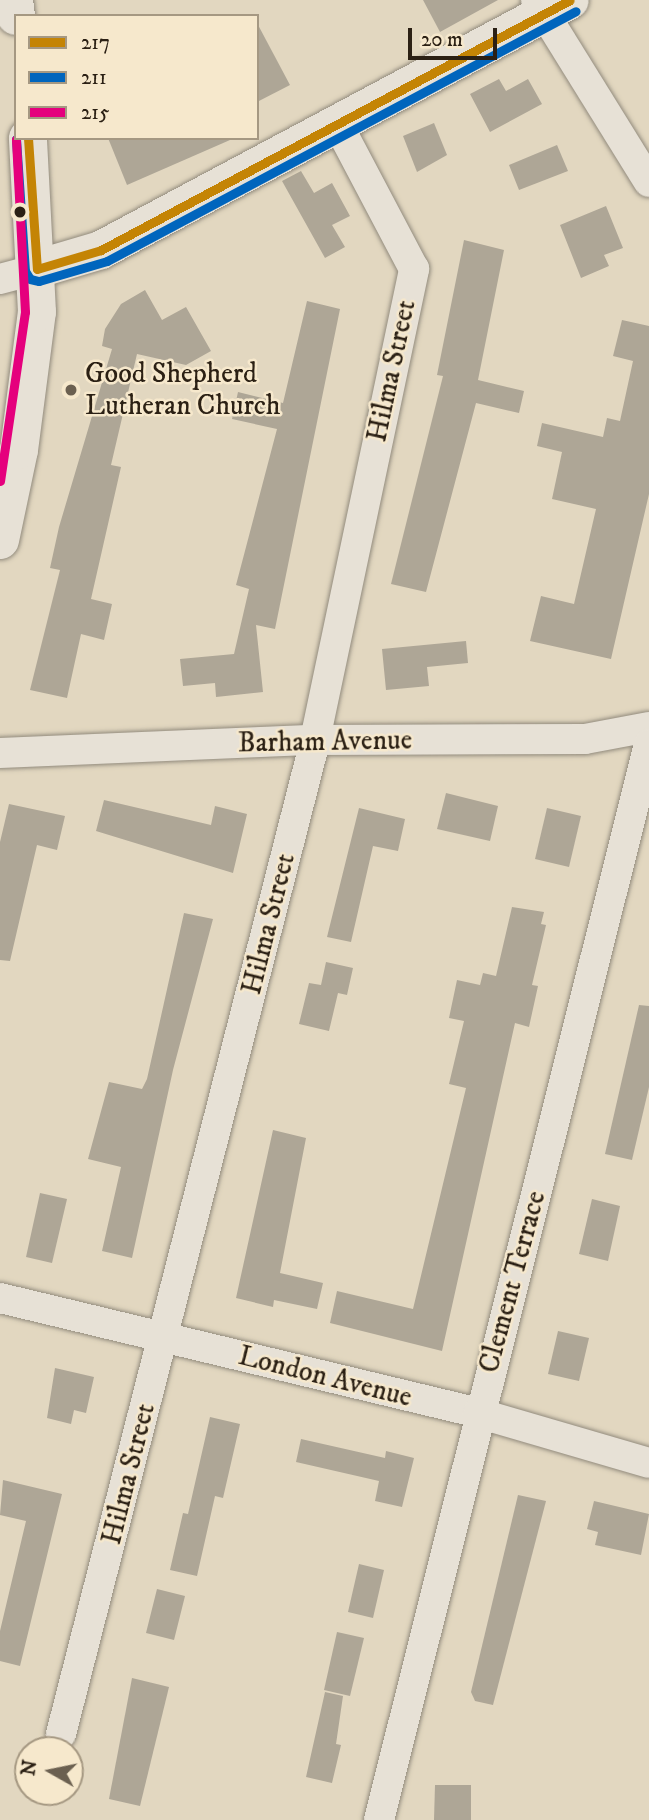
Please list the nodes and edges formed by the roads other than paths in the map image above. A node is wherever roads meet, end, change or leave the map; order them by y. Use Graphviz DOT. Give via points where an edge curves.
graph roads {
  1 [pos="550,5"];
  2 [pos="337,123"];
  3 [pos="28,140"];
  4 [pos="649,182"];
  5 [pos="37,269"];
  6 [pos="0,279"];
  7 [pos="0,541"];
  8 [pos="649,727"];
  9 [pos="314,740"];
  10 [pos="649,744"];
  11 [pos="0,753"];
  12 [pos="0,1298"];
  13 [pos="164,1337"];
  14 [pos="478,1413"];
  15 [pos="649,1463"];
  16 [pos="61,1734"];
  17 [pos="379,1820"];
  1 -- 2 [label="street"];
  1 -- 4 [label="street"];
  2 -- 5 [label="street" via="101,250"];
  2 -- 9 [label="street, Hilma Street" via="414,270"];
  3 -- 5 [label="street"];
  5 -- 6 [label="street"];
  5 -- 7 [label="street" via="32,366"];
  8 -- 9 [label="street, Barham Avenue" via="585,739"];
  9 -- 11 [label="street, Barham Avenue"];
  9 -- 13 [label="street, Hilma Street"];
  10 -- 14 [label="street, Clement Terrace"];
  12 -- 13 [label="street, London Avenue"];
  13 -- 14 [label="street, London Avenue"];
  13 -- 16 [label="street, Hilma Street"];
  14 -- 15 [label="street, London Avenue"];
  14 -- 17 [label="street, Clement Terrace"];
}
